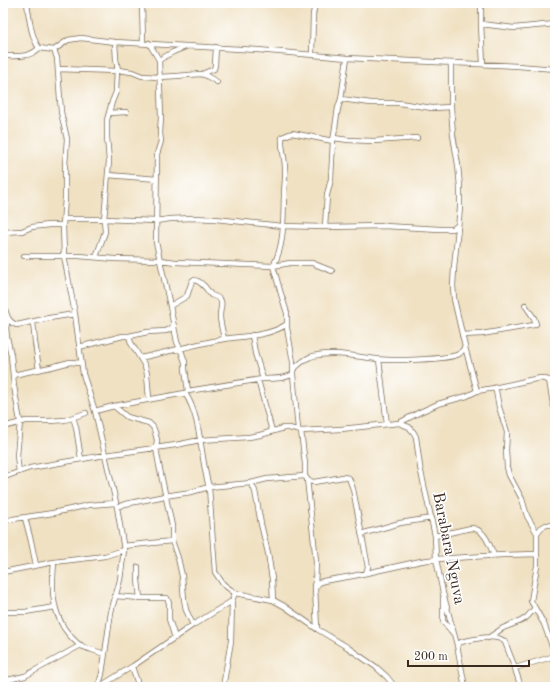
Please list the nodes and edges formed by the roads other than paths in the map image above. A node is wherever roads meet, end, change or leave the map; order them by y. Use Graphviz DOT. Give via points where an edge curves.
graph roads {
  1 [pos="27,3"];
  2 [pos="142,3"];
  3 [pos="315,3"];
  4 [pos="481,3"];
  5 [pos="481,24"];
  6 [pos="555,24"];
  7 [pos="115,42"];
  8 [pos="143,43"];
  9 [pos="149,44"];
  10 [pos="189,46"];
  11 [pos="216,47"];
  12 [pos="39,48"];
  13 [pos="54,50"];
  14 [pos="312,54"];
  15 [pos="3,56"];
  16 [pos="347,58"];
  17 [pos="159,60"];
  18 [pos="451,63"];
  19 [pos="482,64"];
  20 [pos="58,69"];
  21 [pos="555,69"];
  22 [pos="117,70"];
  23 [pos="200,74"];
  24 [pos="160,77"];
  25 [pos="218,82"];
  26 [pos="341,99"];
  27 [pos="451,107"];
  28 [pos="126,112"];
  29 [pos="109,113"];
  30 [pos="417,138"];
  31 [pos="334,139"];
  32 [pos="108,175"];
  33 [pos="157,179"];
  34 [pos="104,219"];
  35 [pos="64,220"];
  36 [pos="156,221"];
  37 [pos="63,225"];
  38 [pos="282,226"];
  39 [pos="324,227"];
  40 [pos="456,228"];
  41 [pos="3,232"];
  42 [pos="24,256"];
  43 [pos="64,256"];
  44 [pos="96,257"];
  45 [pos="160,260"];
  46 [pos="273,266"];
  47 [pos="332,271"];
  48 [pos="3,304"];
  49 [pos="525,305"];
  50 [pos="170,306"];
  51 [pos="75,314"];
  52 [pos="8,319"];
  53 [pos="33,322"];
  54 [pos="174,323"];
  55 [pos="287,324"];
  56 [pos="5,327"];
  57 [pos="252,335"];
  58 [pos="462,335"];
  59 [pos="129,336"];
  60 [pos="224,339"];
  61 [pos="465,346"];
  62 [pos="79,347"];
  63 [pos="180,348"];
  64 [pos="140,358"];
  65 [pos="379,360"];
  66 [pos="82,363"];
  67 [pos="39,370"];
  68 [pos="293,372"];
  69 [pos="13,375"];
  70 [pos="260,380"];
  71 [pos="549,380"];
  72 [pos="555,382"];
  73 [pos="494,388"];
  74 [pos="477,391"];
  75 [pos="186,392"];
  76 [pos="149,399"];
  77 [pos="114,406"];
  78 [pos="555,408"];
  79 [pos="95,411"];
  80 [pos="86,413"];
  81 [pos="73,417"];
  82 [pos="20,422"];
  83 [pos="399,423"];
  84 [pos="387,424"];
  85 [pos="3,427"];
  86 [pos="300,430"];
  87 [pos="272,431"];
  88 [pos="200,440"];
  89 [pos="156,448"];
  90 [pos="105,455"];
  91 [pos="81,459"];
  92 [pos="19,472"];
  93 [pos="3,476"];
  94 [pos="306,478"];
  95 [pos="251,484"];
  96 [pos="208,487"];
  97 [pos="165,496"];
  98 [pos="116,505"];
  99 [pos="24,518"];
  100 [pos="432,518"];
  101 [pos="3,522"];
  102 [pos="555,525"];
  103 [pos="537,533"];
  104 [pos="361,534"];
  105 [pos="435,536"];
  106 [pos="172,541"];
  107 [pos="123,548"];
  108 [pos="537,554"];
  109 [pos="494,555"];
  110 [pos="436,559"];
  111 [pos="54,562"];
  112 [pos="36,565"];
  113 [pos="138,567"];
  114 [pos="368,567"];
  115 [pos="3,572"];
  116 [pos="372,572"];
  117 [pos="366,573"];
  118 [pos="315,588"];
  119 [pos="235,593"];
  120 [pos="115,596"];
  121 [pos="140,598"];
  122 [pos="273,600"];
  123 [pos="232,601"];
  124 [pos="54,607"];
  125 [pos="534,608"];
  126 [pos="3,612"];
  127 [pos="193,625"];
  128 [pos="317,629"];
  129 [pos="174,638"];
  130 [pos="488,638"];
  131 [pos="81,645"];
  132 [pos="457,646"];
  133 [pos="104,654"];
  134 [pos="555,655"];
  135 [pos="132,667"];
  136 [pos="516,668"];
  137 [pos="3,681"];
  138 [pos="99,687"];
  139 [pos="139,687"];
  140 [pos="223,687"];
  141 [pos="395,687"];
  142 [pos="466,687"];
  143 [pos="521,687"];
  1 -- 12 [label="street"];
  2 -- 8 [label="street"];
  3 -- 14 [label="street"];
  4 -- 5 [label="street"];
  5 -- 6 [label="street" via="514,28"];
  5 -- 19 [label="street"];
  7 -- 8 [label="street"];
  7 -- 13 [label="street" via="81,38 68,40"];
  7 -- 22 [label="street"];
  8 -- 9 [label="street"];
  9 -- 10 [label="street"];
  9 -- 17 [label="street"];
  10 -- 11 [label="street"];
  10 -- 17 [label="street"];
  11 -- 14 [label="street"];
  11 -- 23 [label="street" via="214,69"];
  12 -- 13 [label="street"];
  12 -- 15 [label="street" via="27,55"];
  13 -- 20 [label="street"];
  14 -- 16 [label="street"];
  16 -- 18 [label="street"];
  16 -- 26 [label="street"];
  17 -- 24 [label="street"];
  18 -- 19 [label="street"];
  18 -- 27 [label="street"];
  19 -- 21 [label="street"];
  20 -- 22 [label="street"];
  20 -- 35 [label="street" via="61,112 67,139"];
  22 -- 24 [label="street"];
  22 -- 29 [label="street" via="116,92"];
  23 -- 24 [label="street"];
  23 -- 25 [label="street"];
  24 -- 33 [label="street" via="161,141 157,154"];
  26 -- 27 [label="street" via="432,108"];
  26 -- 31 [label="street"];
  27 -- 40 [label="street" via="459,180 460,208"];
  28 -- 29 [label="street"];
  29 -- 32 [label="street" via="106,128 110,161"];
  30 -- 31 [label="street" via="374,141"];
  31 -- 38 [label="street" via="292,134 282,137 286,175"];
  31 -- 39 [label="street"];
  32 -- 33 [label="street"];
  32 -- 34 [label="street"];
  33 -- 36 [label="street"];
  34 -- 35 [label="street"];
  34 -- 36 [label="street"];
  34 -- 44 [label="street" via="105,232"];
  35 -- 37 [label="street"];
  36 -- 38 [label="street" via="193,218"];
  36 -- 45 [label="street" via="156,242"];
  37 -- 41 [label="street"];
  37 -- 43 [label="street"];
  38 -- 39 [label="street"];
  38 -- 46 [label="street" via="281,244"];
  39 -- 40 [label="street"];
  40 -- 58 [label="street" via="453,286"];
  42 -- 43 [label="street"];
  43 -- 44 [label="street"];
  43 -- 51 [label="street"];
  44 -- 45 [label="street"];
  45 -- 46 [label="street"];
  45 -- 50 [label="street"];
  46 -- 47 [label="street" via="312,263"];
  46 -- 55 [label="street" via="287,313"];
  48 -- 52 [label="street"];
  49 -- 58 [label="street" via="536,324"];
  50 -- 54 [label="street"];
  50 -- 60 [label="street" via="186,296 192,281 197,280 211,295 221,301 220,315"];
  51 -- 53 [label="street"];
  51 -- 62 [label="street"];
  52 -- 53 [label="street" via="13,324"];
  52 -- 56 [label="street"];
  53 -- 67 [label="street"];
  54 -- 59 [label="street" via="172,328 166,331"];
  54 -- 63 [label="street"];
  55 -- 57 [label="street" via="270,332"];
  55 -- 68 [label="street"];
  56 -- 69 [label="street"];
  57 -- 60 [label="street"];
  57 -- 70 [label="street"];
  58 -- 61 [label="street"];
  59 -- 62 [label="street"];
  59 -- 64 [label="street"];
  60 -- 63 [label="street"];
  61 -- 65 [label="street" via="459,354 443,358"];
  61 -- 74 [label="street"];
  62 -- 66 [label="street"];
  63 -- 64 [label="street"];
  63 -- 75 [label="street" via="185,362"];
  64 -- 76 [label="street" via="147,374"];
  65 -- 68 [label="street" via="336,354 317,355 307,358"];
  65 -- 84 [label="street"];
  66 -- 67 [label="street" via="70,362"];
  66 -- 79 [label="street"];
  67 -- 69 [label="street"];
  68 -- 70 [label="street" via="286,377"];
  68 -- 86 [label="street"];
  69 -- 82 [label="street"];
  70 -- 75 [label="street"];
  70 -- 87 [label="street"];
  71 -- 72 [label="street"];
  71 -- 73 [label="street" via="541,378"];
  71 -- 78 [label="street"];
  73 -- 74 [label="street"];
  73 -- 103 [label="street" via="507,432 509,475"];
  74 -- 83 [label="street" via="438,404"];
  75 -- 76 [label="street"];
  75 -- 88 [label="street"];
  76 -- 77 [label="street"];
  77 -- 79 [label="street"];
  77 -- 89 [label="street" via="127,417 149,423 155,432"];
  79 -- 90 [label="street"];
  80 -- 81 [label="street"];
  81 -- 82 [label="street" via="65,420"];
  81 -- 91 [label="street"];
  82 -- 85 [label="street"];
  82 -- 92 [label="street" via="17,456"];
  83 -- 84 [label="street"];
  83 -- 100 [label="street, Barabara Nguva" via="409,427 416,437"];
  84 -- 86 [label="street"];
  86 -- 87 [label="street" via="284,428"];
  86 -- 94 [label="street"];
  87 -- 88 [label="street" via="249,437"];
  88 -- 89 [label="street"];
  88 -- 96 [label="street"];
  89 -- 90 [label="street"];
  89 -- 97 [label="street"];
  90 -- 91 [label="street"];
  90 -- 98 [label="street"];
  91 -- 92 [label="street"];
  92 -- 93 [label="street"];
  94 -- 95 [label="street" via="267,479"];
  94 -- 104 [label="street" via="314,482 349,478"];
  94 -- 118 [label="street" via="316,561"];
  95 -- 96 [label="street"];
  95 -- 122 [label="street" via="255,491 268,553"];
  96 -- 97 [label="street"];
  96 -- 119 [label="street" via="215,572 223,584"];
  97 -- 98 [label="street"];
  97 -- 106 [label="street" via="172,526"];
  98 -- 99 [label="street" via="84,506"];
  98 -- 107 [label="street"];
  99 -- 101 [label="street"];
  99 -- 112 [label="street"];
  100 -- 104 [label="street" via="400,523"];
  100 -- 105 [label="street, Barabara Nguva"];
  102 -- 103 [label="street" via="541,528"];
  103 -- 108 [label="street"];
  104 -- 114 [label="street"];
  105 -- 109 [label="street" via="474,528 488,540"];
  105 -- 110 [label="street, Barabara Nguva"];
  106 -- 107 [label="street"];
  106 -- 127 [label="street" via="182,576 186,610"];
  107 -- 111 [label="street" via="105,556"];
  107 -- 120 [label="street" via="120,580"];
  108 -- 109 [label="street"];
  108 -- 125 [label="street" via="531,601"];
  109 -- 110 [label="street"];
  110 -- 116 [label="street"];
  110 -- 132 [label="street, Barabara Nguva"];
  111 -- 112 [label="street"];
  111 -- 124 [label="street"];
  112 -- 115 [label="street"];
  113 -- 121 [label="street"];
  114 -- 116 [label="street"];
  114 -- 117 [label="street"];
  116 -- 117 [label="street"];
  117 -- 118 [label="street" via="323,581"];
  118 -- 128 [label="street"];
  119 -- 122 [label="street"];
  119 -- 123 [label="street"];
  120 -- 121 [label="street"];
  120 -- 133 [label="street"];
  121 -- 129 [label="street" via="168,599 169,619"];
  122 -- 128 [label="street"];
  123 -- 127 [label="street"];
  123 -- 140 [label="street" via="231,642"];
  124 -- 126 [label="street" via="25,612"];
  124 -- 131 [label="street" via="69,636"];
  125 -- 130 [label="street" via="521,621 503,628"];
  125 -- 134 [label="street" via="544,624"];
  127 -- 129 [label="street"];
  128 -- 141 [label="street" via="376,667"];
  129 -- 135 [label="street"];
  130 -- 132 [label="street" via="465,640"];
  130 -- 136 [label="street" via="503,639"];
  131 -- 133 [label="street"];
  131 -- 137 [label="street" via="25,676"];
  132 -- 142 [label="street, Barabara Nguva"];
  133 -- 138 [label="street"];
  134 -- 136 [label="street"];
  135 -- 138 [label="street"];
  135 -- 139 [label="street"];
  136 -- 143 [label="street"];
}
